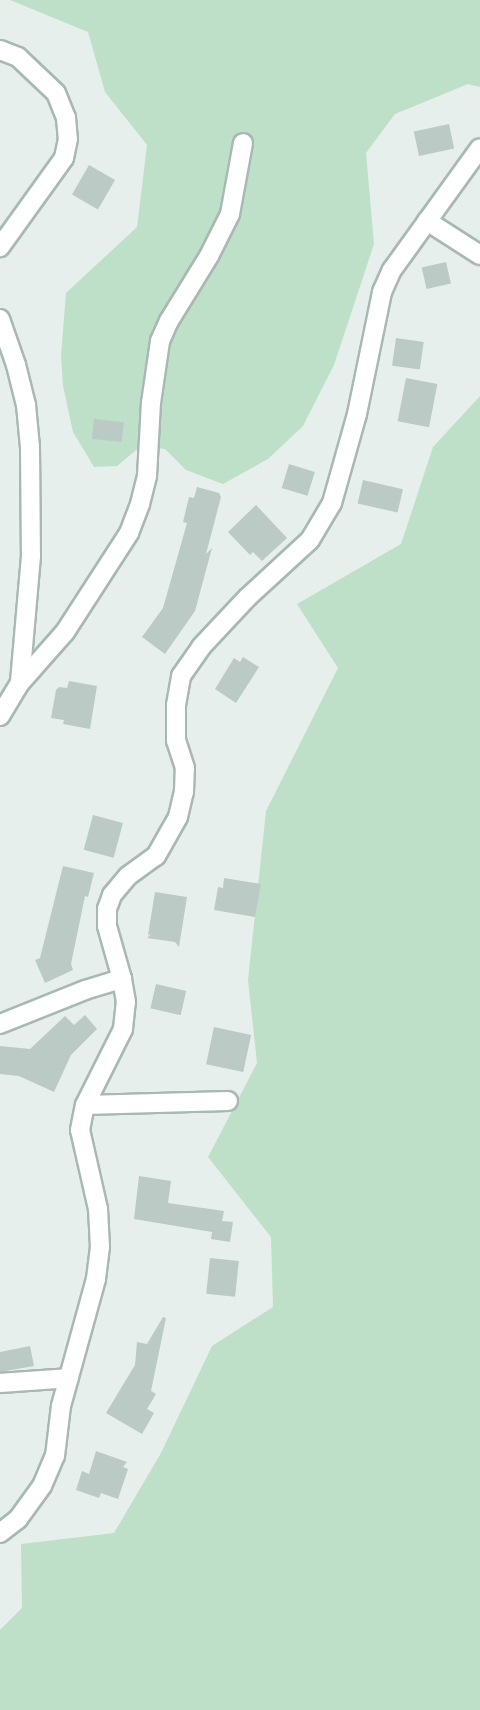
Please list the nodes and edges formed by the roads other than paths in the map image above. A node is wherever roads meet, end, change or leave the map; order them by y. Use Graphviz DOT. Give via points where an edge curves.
graph roads {
  1 [pos="0,50"];
  2 [pos="243,143"];
  3 [pos="480,148"];
  4 [pos="427,221"];
  5 [pos="0,247"];
  6 [pos="480,255"];
  7 [pos="0,320"];
  8 [pos="20,683"];
  9 [pos="0,716"];
  10 [pos="122,979"];
  11 [pos="0,1024"];
  12 [pos="228,1101"];
  13 [pos="85,1104"];
  14 [pos="69,1378"];
  15 [pos="0,1383"];
  16 [pos="0,1533"];
  1 -- 5 [label="street" via="18,57 56,93 66,118 68,139 64,158"];
  2 -- 8 [label="street" via="230,213 160,341 151,402 147,476 129,532 65,632"];
  3 -- 4 [label="street"];
  4 -- 6 [label="street"];
  4 -- 10 [label="street" via="392,270 382,292 354,426 332,503 310,540 248,597 201,647 182,676 176,705 176,741 185,780 178,817 156,856 128,876 107,909 106,926"];
  7 -- 8 [label="street" via="26,405 30,447 32,535"];
  8 -- 9 [label="street"];
  10 -- 11 [label="street"];
  10 -- 13 [label="street" via="126,1002 123,1029"];
  12 -- 13 [label="street"];
  13 -- 14 [label="street" via="80,1130 98,1209 100,1247 96,1279"];
  14 -- 15 [label="street"];
  14 -- 16 [label="street" via="55,1456 42,1486 18,1519"];
}
